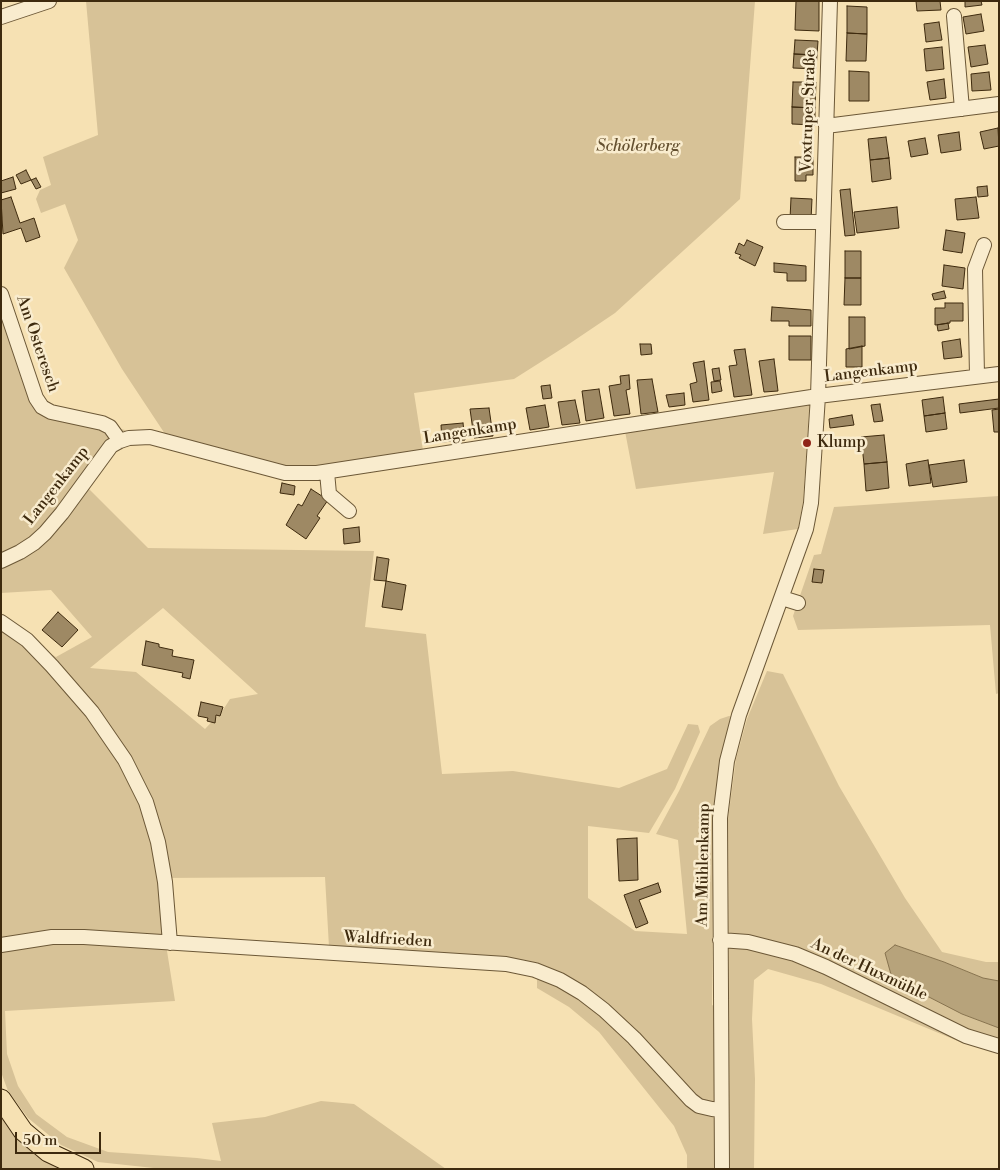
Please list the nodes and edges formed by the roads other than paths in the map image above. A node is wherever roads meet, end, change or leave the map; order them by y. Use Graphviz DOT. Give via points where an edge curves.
graph roads {
  1 [pos="49,1"];
  2 [pos="830,1"];
  3 [pos="954,16"];
  4 [pos="1,17"];
  5 [pos="999,104"];
  6 [pos="962,109"];
  7 [pos="826,126"];
  8 [pos="784,222"];
  9 [pos="822,222"];
  10 [pos="984,245"];
  11 [pos="1,294"];
  12 [pos="999,374"];
  13 [pos="977,376"];
  14 [pos="818,396"];
  15 [pos="120,441"];
  16 [pos="327,472"];
  17 [pos="349,512"];
  18 [pos="1,560"];
  19 [pos="782,598"];
  20 [pos="798,603"];
  21 [pos="1,622"];
  22 [pos="720,940"];
  23 [pos="8,943"];
  24 [pos="170,943"];
  25 [pos="999,1046"];
  26 [pos="1,1099"];
  27 [pos="721,1110"];
  28 [pos="84,1169"];
  29 [pos="722,1169"];
  1 -- 4 [label="street"];
  2 -- 7 [label="street, Voxtruper Straße"];
  3 -- 6 [label="street"];
  5 -- 6 [label="street"];
  6 -- 7 [label="street"];
  7 -- 9 [label="street, Voxtruper Straße"];
  8 -- 9 [label="street"];
  9 -- 14 [label="street, Voxtruper Straße"];
  10 -- 13 [label="street" via="975,269"];
  11 -- 15 [label="street, Am Osteresch" via="42,408 102,423"];
  12 -- 13 [label="street, Langenkamp"];
  13 -- 14 [label="street, Langenkamp"];
  14 -- 16 [label="street, Langenkamp"];
  14 -- 19 [label="street, Am Mühlenkamp" via="811,503 806,529"];
  15 -- 16 [label="street, Langenkamp" via="150,437 285,473"];
  15 -- 18 [label="street, Langenkamp" via="111,446 62,513 34,543"];
  16 -- 17 [label="street" via="329,494"];
  19 -- 20 [label="street"];
  19 -- 22 [label="street, Am Mühlenkamp" via="739,715 727,761 720,818"];
  21 -- 24 [label="street" via="27,640 52,666 92,712 125,760 146,802 158,842 166,882"];
  22 -- 25 [label="street, An der Huxmühle" via="748,942 795,954 966,1036"];
  22 -- 27 [label="street, Am Mühlenkamp"];
  23 -- 24 [label="street, Waldfrieden" via="84,937"];
  24 -- 27 [label="street, Waldfrieden" via="506,964 535,970 560,980 604,1010 691,1100 712,1110"];
  26 -- 28 [label="highway" via="23,1131 48,1152"];
  27 -- 29 [label="street, Am Mühlenkamp"];
}
